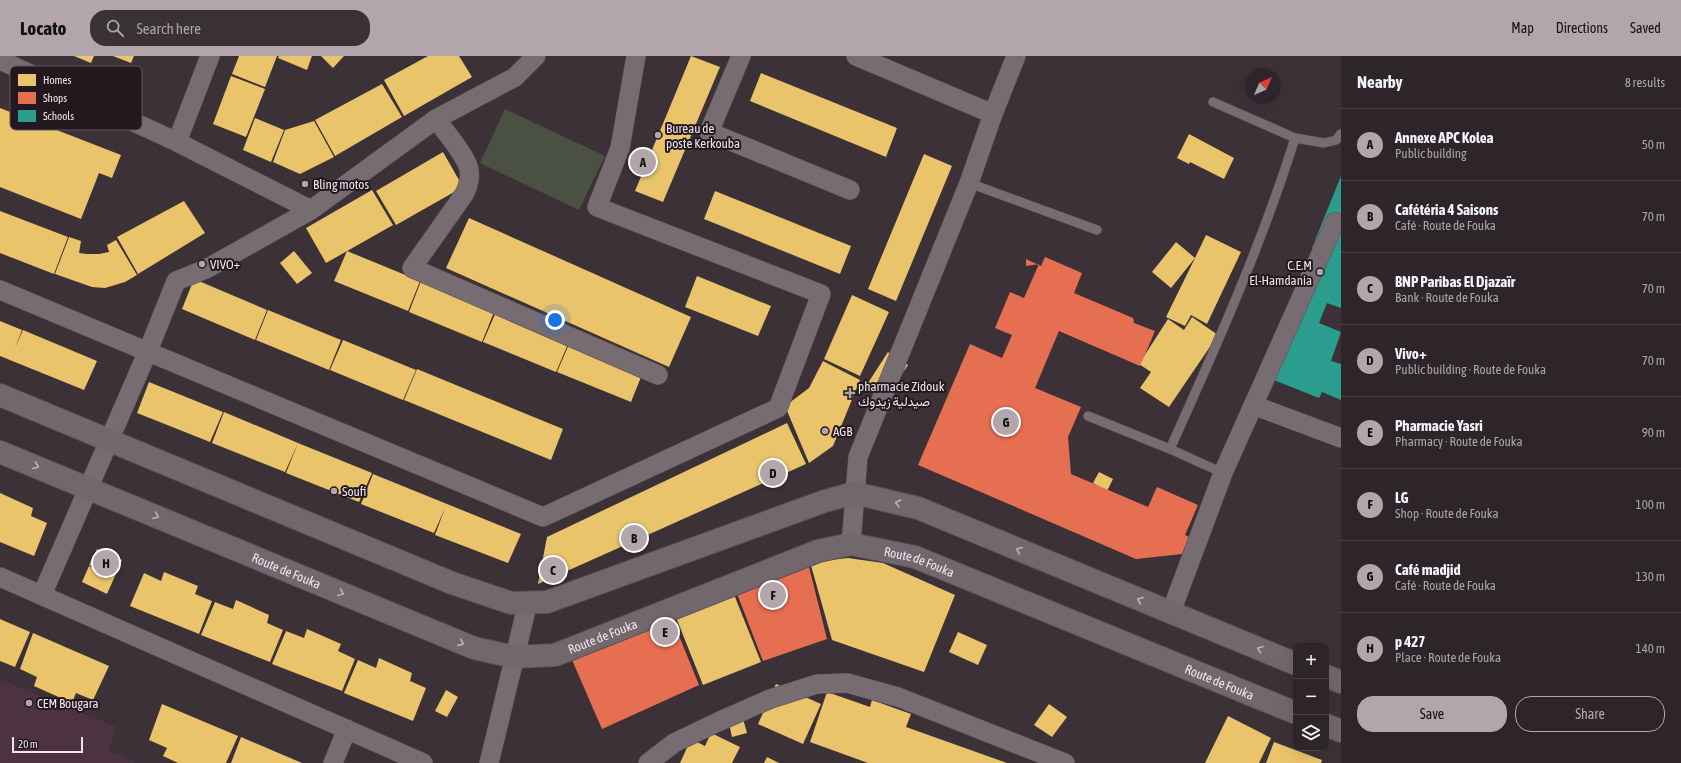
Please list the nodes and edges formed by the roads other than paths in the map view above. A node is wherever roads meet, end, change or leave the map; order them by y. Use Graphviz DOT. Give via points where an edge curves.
graph roads {
  1 [pos="210,56"];
  2 [pos="536,56"];
  3 [pos="636,56"];
  4 [pos="741,56"];
  5 [pos="856,56"];
  6 [pos="1016,56"];
  7 [pos="6,60"];
  8 [pos="19,66"];
  9 [pos="1212,102"];
  10 [pos="993,114"];
  11 [pos="436,119"];
  12 [pos="142,125"];
  13 [pos="1341,134"];
  14 [pos="1295,138"];
  15 [pos="177,142"];
  16 [pos="969,183"];
  17 [pos="850,190"];
  18 [pos="311,210"];
  19 [pos="1335,222"];
  20 [pos="1097,230"];
  21 [pos="0,290"];
  22 [pos="148,351"];
  23 [pos="658,375"];
  24 [pos="0,395"];
  25 [pos="1253,405"];
  26 [pos="1088,416"];
  27 [pos="1341,438"];
  28 [pos="108,440"];
  29 [pos="1170,449"];
  30 [pos="0,452"];
  31 [pos="1223,473"];
  32 [pos="88,488"];
  33 [pos="854,493"];
  34 [pos="851,544"];
  35 [pos="0,578"];
  36 [pos="42,595"];
  37 [pos="528,602"];
  38 [pos="1171,612"];
  39 [pos="514,657"];
  40 [pos="1293,663"];
  41 [pos="1329,677"];
  42 [pos="1341,682"];
  43 [pos="1293,712"];
  44 [pos="1329,726"];
  45 [pos="347,729"];
  46 [pos="1341,731"];
  47 [pos="333,763"];
  48 [pos="423,763"];
  49 [pos="489,763"];
  50 [pos="648,763"];
  51 [pos="1065,763"];
  1 -- 15 [label="street"];
  2 -- 11 [label="street" via="515,77"];
  3 -- 22 [label="street" via="620,148 597,207 821,294 778,408 543,517"];
  4 -- 17 [label="street" via="709,132"];
  5 -- 10 [label="street"];
  6 -- 10 [label="street"];
  7 -- 8 [label="street"];
  9 -- 14 [label="lane"];
  10 -- 16 [label="street"];
  11 -- 18 [label="street"];
  11 -- 23 [label="street" via="468,166 469,184 412,268"];
  12 -- 15 [label="street"];
  13 -- 14 [label="lane" via="1336,140 1324,143"];
  14 -- 29 [label="lane" via="1282,180 1227,322"];
  15 -- 18 [label="street"];
  16 -- 20 [label="lane"];
  16 -- 33 [label="street" via="858,456"];
  18 -- 22 [label="street" via="206,269 176,281"];
  19 -- 25 [label="street"];
  21 -- 22 [label="street"];
  22 -- 28 [label="street"];
  24 -- 28 [label="main road"];
  25 -- 27 [label="street"];
  25 -- 31 [label="street"];
  26 -- 29 [label="lane"];
  28 -- 32 [label="street"];
  28 -- 37 [label="main road" via="452,583 511,603"];
  29 -- 31 [label="lane"];
  30 -- 32 [label="main road, Route de Fouka, one-way"];
  31 -- 38 [label="street"];
  32 -- 36 [label="street"];
  32 -- 39 [label="main road, Route de Fouka, one-way" via="474,648"];
  33 -- 34 [label="street"];
  33 -- 37 [label="main road" via="825,501 547,602"];
  38 -- 33 [label="main road, one-way" via="918,508"];
  34 -- 39 [label="main road, Route de Fouka" via="818,551 555,655"];
  34 -- 43 [label="main road, Route de Fouka" via="915,557"];
  35 -- 36 [label="street"];
  36 -- 45 [label="street"];
  37 -- 39 [label="street"];
  40 -- 38 [label="main road, one-way"];
  39 -- 49 [label="street"];
  41 -- 42 [label="main road"];
  44 -- 46 [label="main road"];
  45 -- 47 [label="street"];
  45 -- 48 [label="street"];
  50 -- 51 [label="street" via="674,743 770,699 817,684 847,683 898,697"];
}
